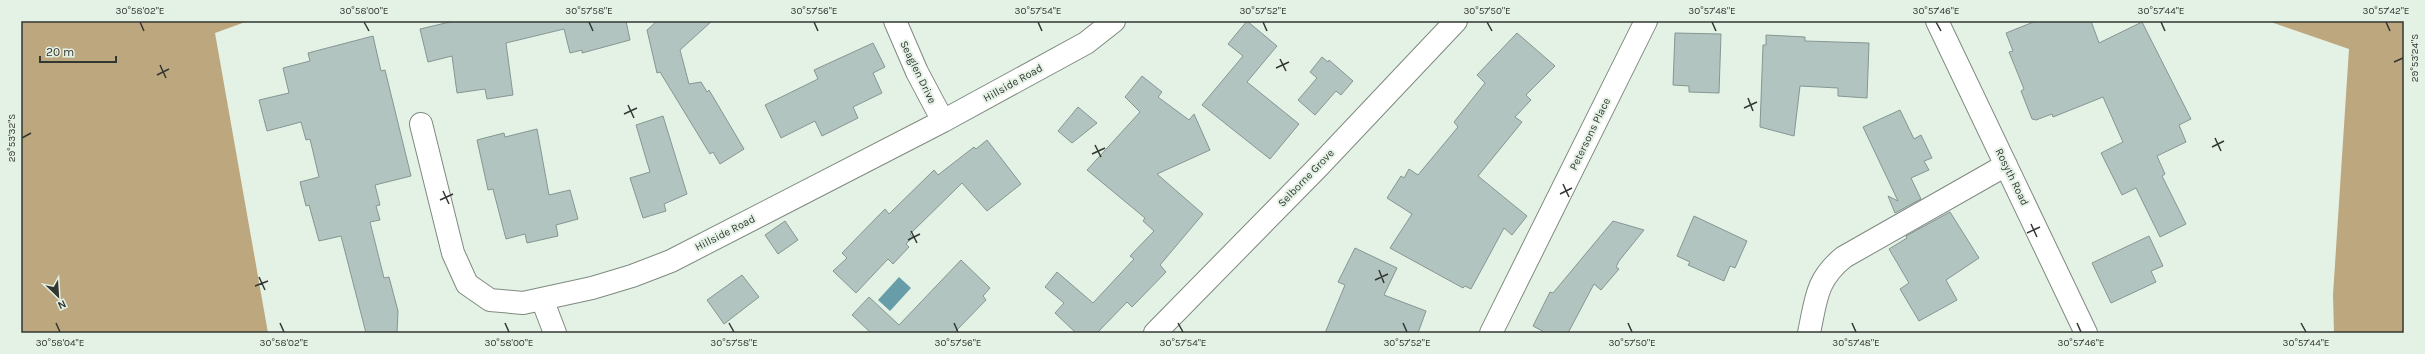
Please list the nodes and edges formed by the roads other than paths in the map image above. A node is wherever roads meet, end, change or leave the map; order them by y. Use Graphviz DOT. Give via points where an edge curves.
graph roads {
  1 [pos="895,21"];
  2 [pos="1114,21"];
  3 [pos="1456,21"];
  4 [pos="1646,21"];
  5 [pos="1937,21"];
  6 [pos="943,121"];
  7 [pos="421,124"];
  8 [pos="2006,165"];
  9 [pos="542,299"];
  10 [pos="555,333"];
  11 [pos="1155,333"];
  12 [pos="1491,333"];
  13 [pos="1809,333"];
  14 [pos="2086,333"];
  1 -- 6 [label="street, Seaglen Drive" via="917,72"];
  2 -- 6 [label="street, Hillside Road" via="1086,43"];
  3 -- 11 [label="street, Selborne Grove" via="1319,166"];
  4 -- 12 [label="street, Petersons Place"];
  5 -- 8 [label="street, Rosyth Road"];
  6 -- 9 [label="street, Hillside Road" via="671,261 632,276"];
  7 -- 9 [label="street, Hillside Road" via="453,252 467,284 490,300 523,304"];
  8 -- 13 [label="street" via="1844,257 1831,267 1823,278"];
  8 -- 14 [label="street, Rosyth Road"];
  9 -- 10 [label="street"];
}
